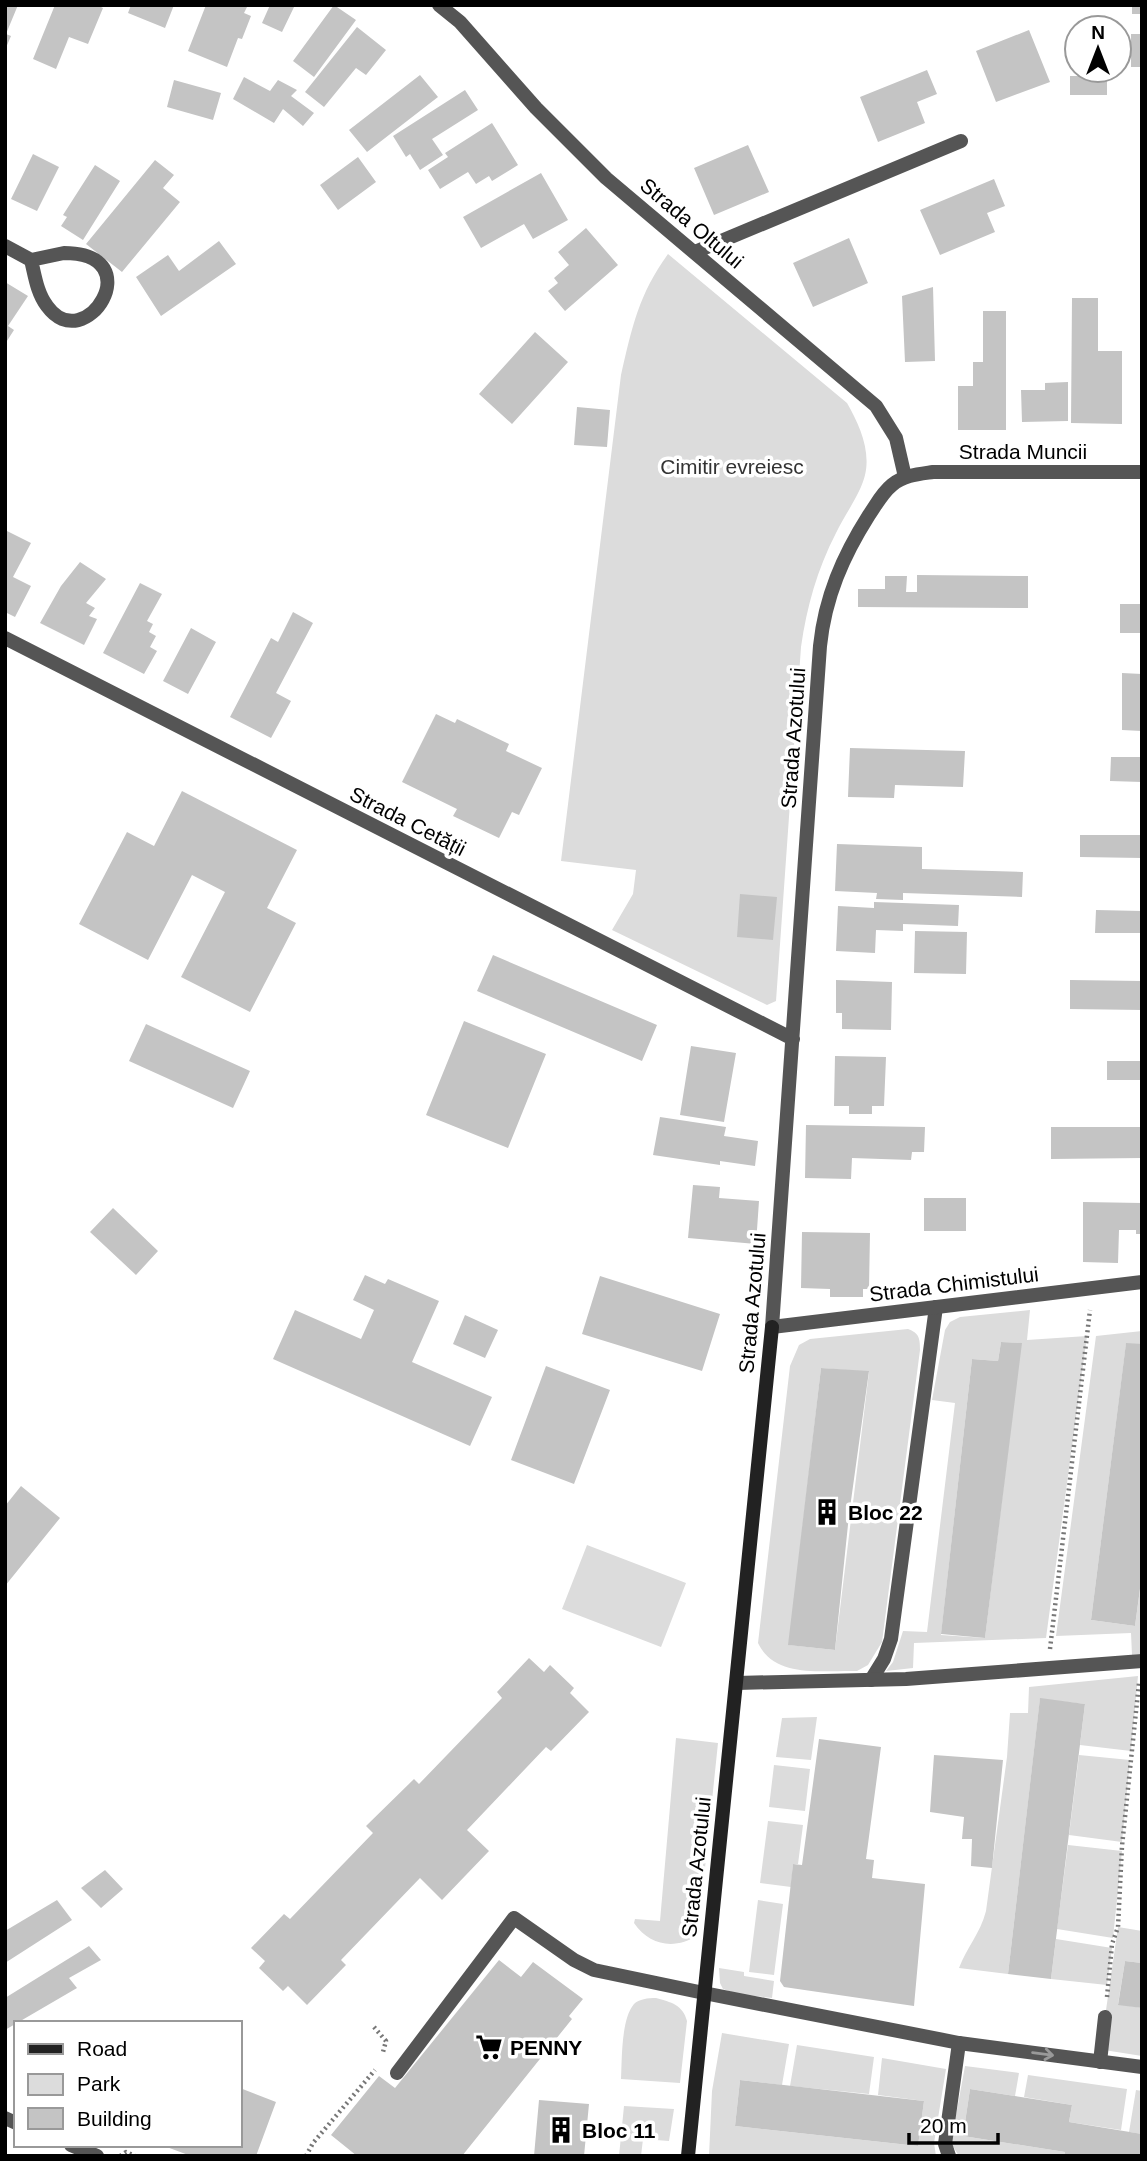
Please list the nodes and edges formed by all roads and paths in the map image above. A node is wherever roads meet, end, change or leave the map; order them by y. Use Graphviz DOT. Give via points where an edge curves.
graph roads {
  1 [pos="439,5"];
  2 [pos="961,141"];
  3 [pos="5,246"];
  4 [pos="695,252"];
  5 [pos="31,260"];
  6 [pos="1142,472"];
  7 [pos="905,477"];
  8 [pos="5,638"];
  9 [pos="793,1039"];
  10 [pos="1142,1282"];
  11 [pos="1093,1288"];
  12 [pos="936,1307"];
  13 [pos="772,1327"];
  14 [pos="1142,1661"];
  15 [pos="1048,1669"];
  16 [pos="871,1680"];
  17 [pos="737,1683"];
  18 [pos="704,1993"];
  19 [pos="1105,2017"];
  20 [pos="374,2027"];
  21 [pos="959,2043"];
  22 [pos="382,2054"];
  23 [pos="1100,2062"];
  24 [pos="378,2066"];
  25 [pos="1142,2067"];
  26 [pos="397,2073"];
  27 [pos="76,2147"];
  28 [pos="97,2156"];
  29 [pos="120,2156"];
  30 [pos="135,2156"];
  31 [pos="306,2156"];
  32 [pos="688,2156"];
  33 [pos="949,2156"];
  1 -- 4 [label="street, Strada Oltului" via="460,22 570,145"];
  2 -- 4 [label="street"];
  3 -- 5 [label="street"];
  4 -- 7 [label="street, Strada Oltului" via="876,406 896,438"];
  5 -- 5 [label="street" via="64,253 95,260 106,278 104,300 98,309 78,319 57,315 43,299"];
  6 -- 7 [label="street, Strada Muncii" via="933,472"];
  7 -- 9 [label="street, Strada Azotului" via="883,495 853,540 826,604"];
  8 -- 9 [label="street, Strada Cetății"];
  9 -- 13 [label="street, Strada Azotului"];
  10 -- 11 [label="street, Strada Chimistului"];
  11 -- 12 [label="street, Strada Chimistului"];
  11 -- 15 [label="path"];
  12 -- 13 [label="street, Strada Chimistului"];
  12 -- 16 [label="street" via="891,1639"];
  13 -- 17 [label="street, Strada Azotului"];
  14 -- 15 [label="street"];
  14 -- 19 [label="path" via="1118,1927 1112,1944"];
  15 -- 16 [label="street"];
  16 -- 17 [label="street"];
  17 -- 18 [label="street, Strada Azotului"];
  18 -- 21 [label="street"];
  18 -- 26 [label="street" via="594,1970 514,1919"];
  18 -- 32 [label="street, Strada Azotului"];
  19 -- 23 [label="street"];
  20 -- 22 [label="path" via="386,2041"];
  21 -- 23 [label="street, one-way"];
  21 -- 33 [label="street" via="946,2144"];
  23 -- 25 [label="street"];
  24 -- 31 [label="path"];
  27 -- 28 [label="street"];
  29 -- 30 [label="path" via="126,2152"];
}
